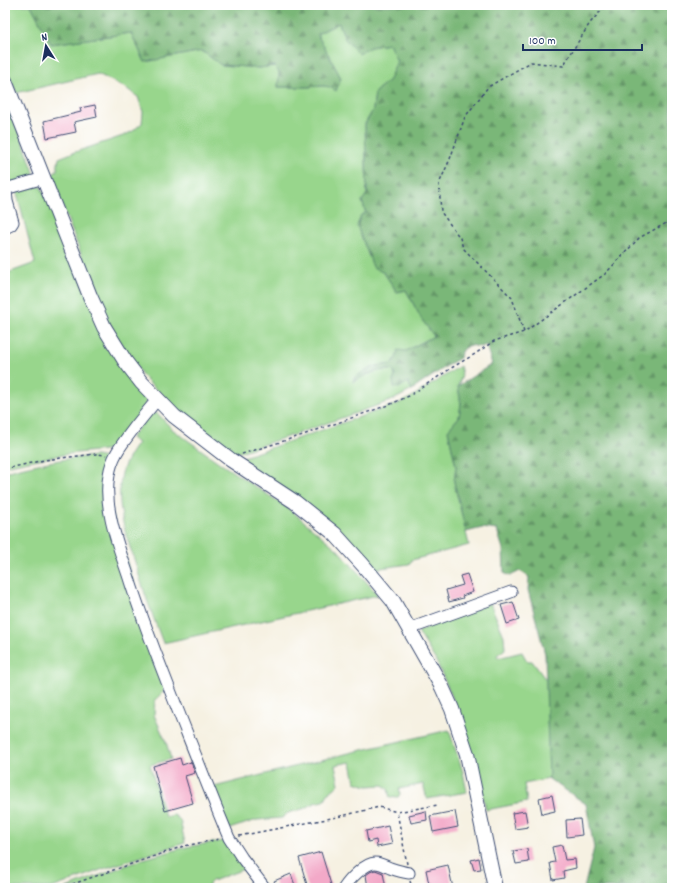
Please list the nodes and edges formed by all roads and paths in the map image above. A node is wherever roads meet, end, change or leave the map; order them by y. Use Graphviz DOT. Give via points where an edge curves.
graph roads {
  1 [pos="606,5"];
  2 [pos="5,81"];
  3 [pos="44,178"];
  4 [pos="6,189"];
  5 [pos="672,220"];
  6 [pos="5,228"];
  7 [pos="524,332"];
  8 [pos="157,400"];
  9 [pos="114,456"];
  10 [pos="231,460"];
  11 [pos="5,469"];
  12 [pos="511,592"];
  13 [pos="409,629"];
  14 [pos="438,805"];
  15 [pos="397,812"];
  16 [pos="228,838"];
  17 [pos="408,873"];
  18 [pos="61,888"];
  19 [pos="265,888"];
  20 [pos="344,888"];
  21 [pos="412,888"];
  22 [pos="495,888"];
  1 -- 7 [label="path" via="590,23 563,66 531,62 488,87 465,117 439,184 441,212 460,238 463,248 512,298"];
  2 -- 3 [label="main road"];
  3 -- 4 [label="street"];
  3 -- 8 [label="main road" via="104,327 125,361"];
  4 -- 6 [label="street" via="13,222"];
  5 -- 7 [label="path" via="639,238 605,274"];
  7 -- 10 [label="path" via="494,341 409,396 391,404 242,454"];
  8 -- 9 [label="street"];
  8 -- 10 [label="main road"];
  9 -- 11 [label="path" via="96,454 44,460"];
  9 -- 16 [label="street" via="109,475 108,497 114,530 138,609"];
  10 -- 13 [label="main road" via="295,502 335,534 393,601"];
  12 -- 13 [label="street"];
  13 -- 22 [label="main road" via="442,687 467,754"];
  14 -- 15 [label="path"];
  15 -- 16 [label="path" via="379,807"];
  15 -- 17 [label="path"];
  16 -- 18 [label="path" via="184,846"];
  16 -- 19 [label="street"];
  17 -- 20 [label="street" via="372,864 360,870"];
  17 -- 21 [label="path"];
}
